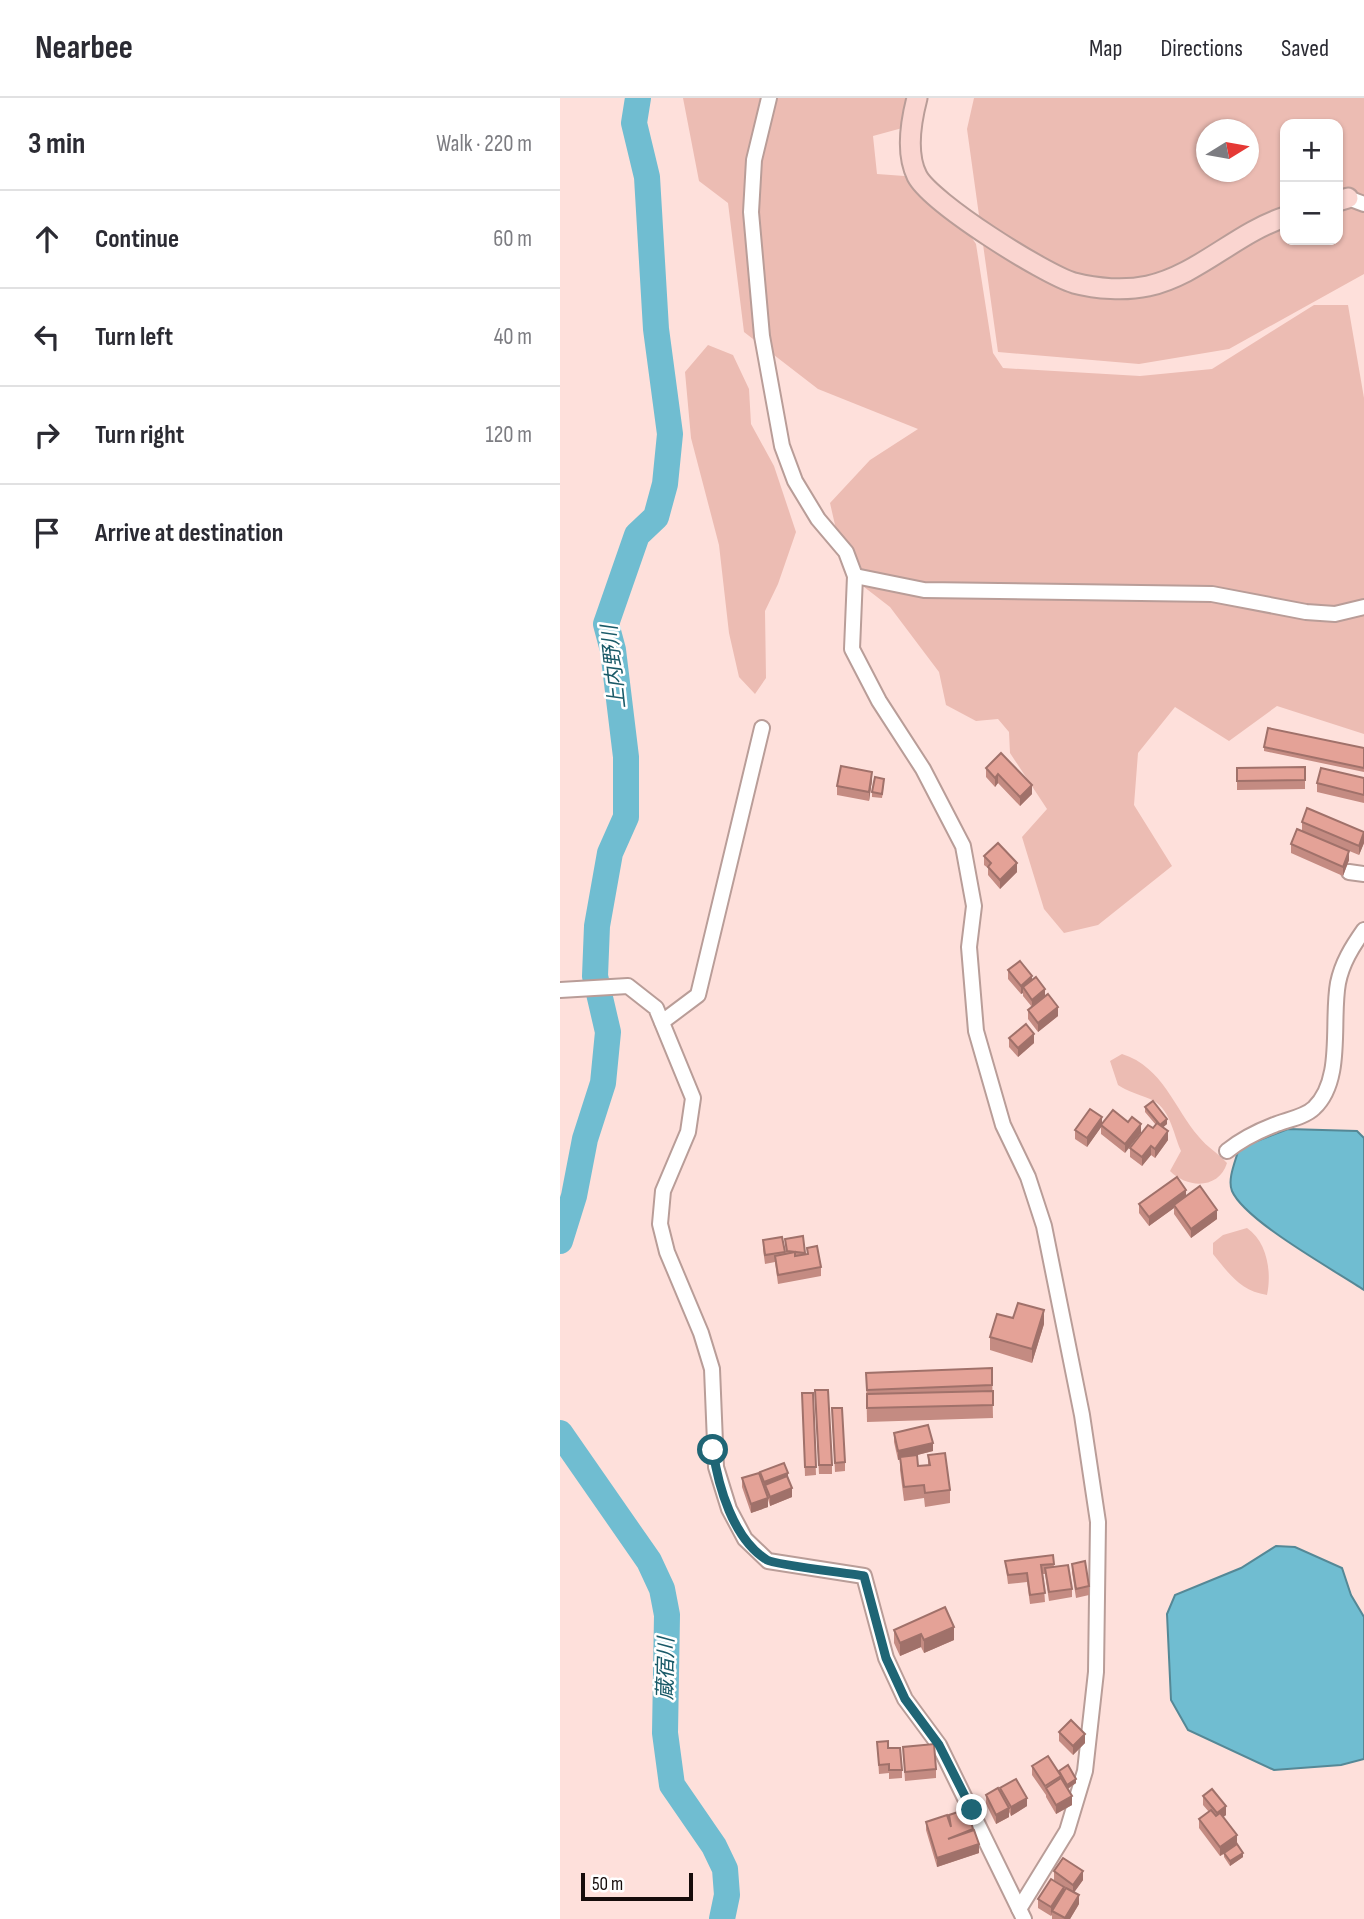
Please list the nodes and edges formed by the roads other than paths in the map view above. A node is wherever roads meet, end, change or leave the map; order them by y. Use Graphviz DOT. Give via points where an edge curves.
graph roads {
  1 [pos="769,98"];
  2 [pos="917,98"];
  3 [pos="1280,220"];
  4 [pos="855,576"];
  5 [pos="1364,607"];
  6 [pos="762,728"];
  7 [pos="1349,872"];
  8 [pos="1364,874"];
  9 [pos="1364,930"];
  10 [pos="560,990"];
  11 [pos="662,1022"];
  12 [pos="1227,1151"];
  13 [pos="1021,1914"];
  1 -- 4 [label="street" via="754,160 751,212 762,335 780,434 795,481 846,552"];
  2 -- 3 [label="street" via="910,149 917,177 944,205 1044,270 1074,283 1126,289 1149,286 1178,276"];
  4 -- 5 [label="street" via="924,590 1212,594 1335,614"];
  4 -- 13 [label="street" via="852,649 963,846 974,906 969,947 976,1031 1003,1125 1028,1177 1044,1226 1098,1522 1096,1672 1085,1771 1067,1831"];
  6 -- 11 [label="street" via="698,995"];
  7 -- 8 [label="street"];
  9 -- 12 [label="street" via="1346,958 1339,981 1332,1064 1320,1100 1312,1111 1244,1138"];
  10 -- 11 [label="street" via="628,986 656,1008"];
  11 -- 13 [label="street" via="694,1110 663,1191 660,1224 712,1369 713,1450 729,1509 745,1539 768,1561 864,1576 886,1658 905,1699 939,1745"];
}
